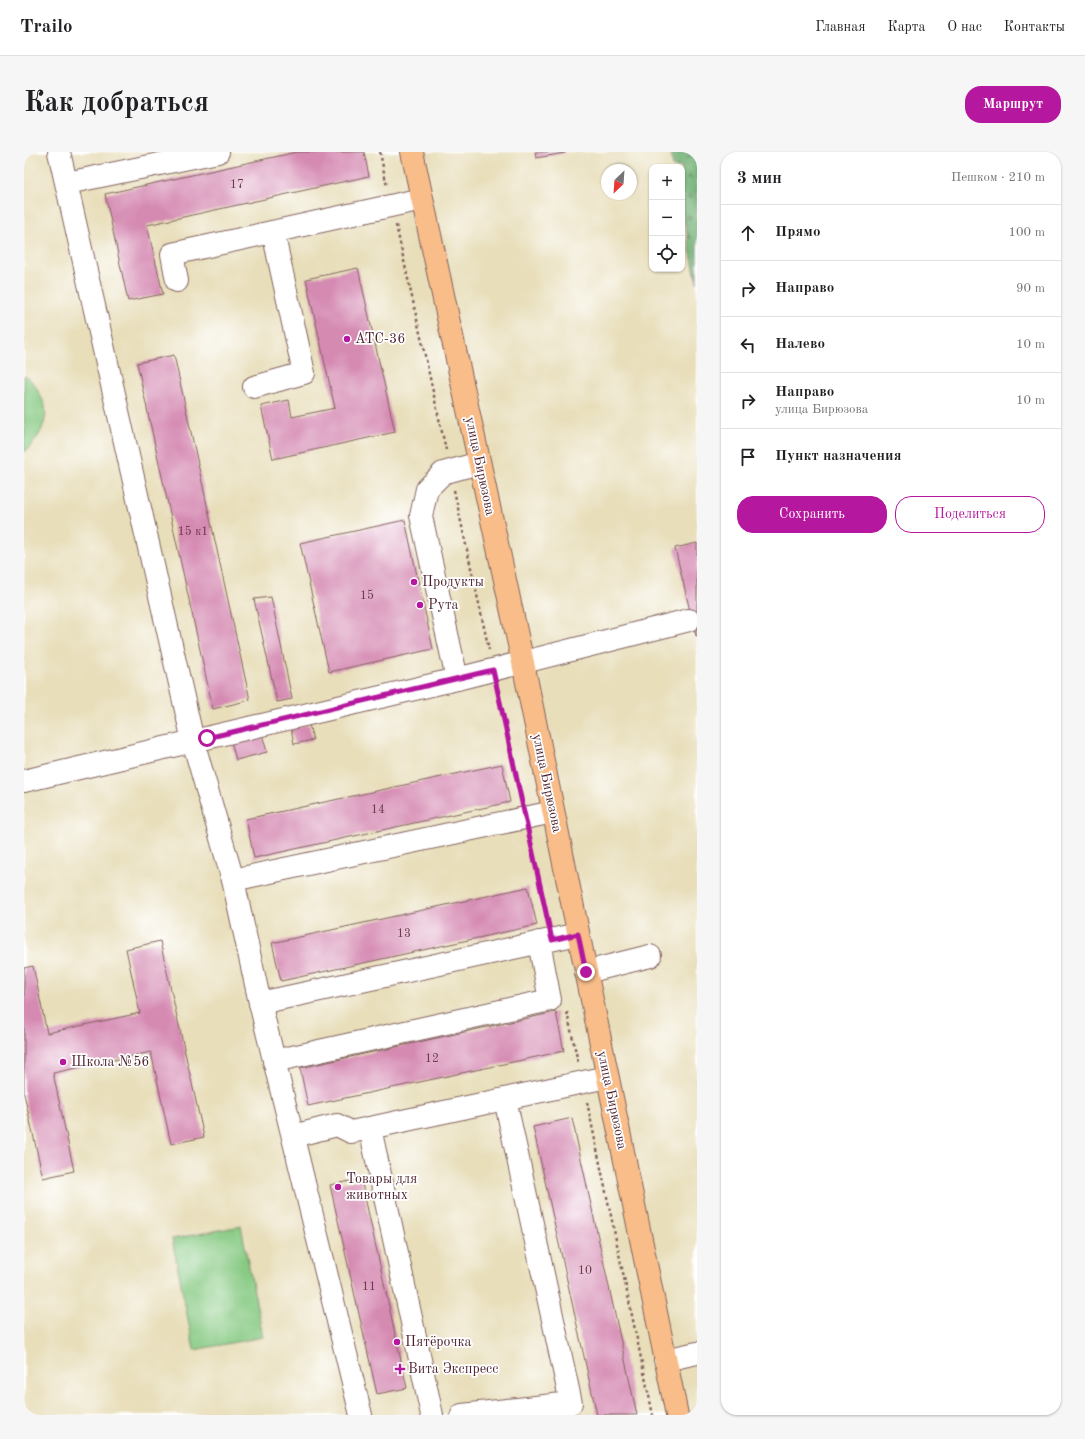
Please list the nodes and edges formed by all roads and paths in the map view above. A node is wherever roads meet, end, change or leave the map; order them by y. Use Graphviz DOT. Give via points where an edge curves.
graph roads {
  1 [pos="59,152"];
  2 [pos="218,152"];
  3 [pos="380,152"];
  4 [pos="412,152"];
  5 [pos="67,183"];
  6 [pos="422,199"];
  7 [pos="392,206"];
  8 [pos="273,232"];
  9 [pos="177,281"];
  10 [pos="254,387"];
  11 [pos="479,463"];
  12 [pos="450,471"];
  13 [pos="689,620"];
  14 [pos="523,663"];
  15 [pos="493,670"];
  16 [pos="458,679"];
  17 [pos="193,741"];
  18 [pos="24,781"];
  19 [pos="553,812"];
  20 [pos="526,818"];
  21 [pos="233,880"];
  22 [pos="578,934"];
  23 [pos="545,941"];
  24 [pos="650,956"];
  25 [pos="586,972"];
  26 [pos="260,1003"];
  27 [pos="567,1010"];
  28 [pos="274,1061"];
  29 [pos="607,1077"];
  30 [pos="582,1082"];
  31 [pos="505,1099"];
  32 [pos="370,1128"];
  33 [pos="293,1136"];
  34 [pos="697,1352"];
  35 [pos="665,1360"];
  36 [pos="361,1415"];
  37 [pos="432,1415"];
  38 [pos="462,1415"];
  39 [pos="653,1415"];
  40 [pos="677,1415"];
  1 -- 5 [label="street"];
  2 -- 5 [label="street"];
  3 -- 7 [label="path"];
  4 -- 6 [label="main road, улица Бирюзова"];
  5 -- 17 [label="street"];
  6 -- 7 [label="street"];
  6 -- 11 [label="main road, улица Бирюзова"];
  7 -- 8 [label="street"];
  7 -- 12 [label="path"];
  8 -- 9 [label="street" via="172,254"];
  8 -- 10 [label="street" via="304,372"];
  11 -- 12 [label="street"];
  11 -- 14 [label="main road, улица Бирюзова"];
  12 -- 15 [label="path"];
  12 -- 16 [label="street" via="443,472 427,489 421,516"];
  13 -- 14 [label="street"];
  14 -- 15 [label="street"];
  14 -- 19 [label="main road, улица Бирюзова"];
  15 -- 16 [label="street"];
  15 -- 20 [label="path"];
  16 -- 17 [label="street"];
  17 -- 18 [label="street"];
  17 -- 21 [label="street"];
  19 -- 20 [label="street"];
  19 -- 22 [label="main road, улица Бирюзова"];
  20 -- 21 [label="street"];
  20 -- 23 [label="path"];
  21 -- 26 [label="street"];
  22 -- 23 [label="street"];
  22 -- 25 [label="main road, улица Бирюзова"];
  23 -- 26 [label="street"];
  23 -- 28 [label="street" via="550,1000"];
  24 -- 25 [label="street"];
  25 -- 29 [label="main road, улица Бирюзова"];
  26 -- 28 [label="street"];
  27 -- 30 [label="path"];
  28 -- 33 [label="street"];
  29 -- 30 [label="street"];
  29 -- 35 [label="main road, улица Бирюзова"];
  30 -- 31 [label="street"];
  30 -- 39 [label="path"];
  31 -- 32 [label="street"];
  31 -- 38 [label="street" via="571,1403"];
  32 -- 33 [label="street" via="351,1132 337,1125"];
  32 -- 37 [label="street"];
  33 -- 36 [label="street"];
  34 -- 35 [label="street"];
  35 -- 40 [label="main road, улица Бирюзова"];
}
